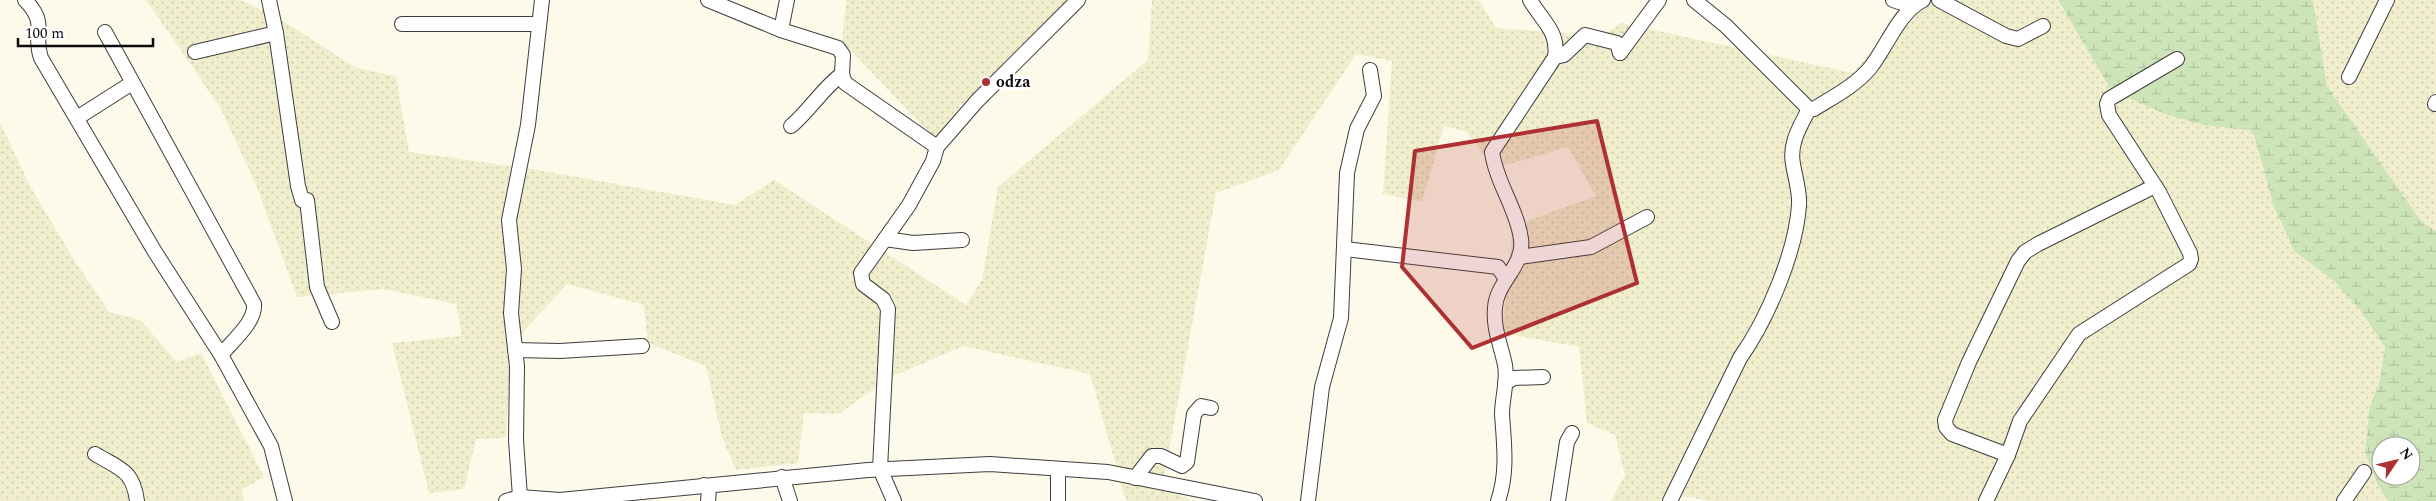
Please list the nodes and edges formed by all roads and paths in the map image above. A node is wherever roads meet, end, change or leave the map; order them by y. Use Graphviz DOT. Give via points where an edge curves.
graph roads {
  1 [pos="25,0"];
  2 [pos="269,0"];
  3 [pos="542,0"];
  4 [pos="708,0"];
  5 [pos="787,0"];
  6 [pos="1078,0"];
  7 [pos="1530,0"];
  8 [pos="1659,0"];
  9 [pos="1694,0"];
  10 [pos="1893,0"];
  11 [pos="1939,0"];
  12 [pos="2387,0"];
  13 [pos="1917,3"];
  14 [pos="402,24"];
  15 [pos="539,24"];
  16 [pos="2043,26"];
  17 [pos="781,30"];
  18 [pos="105,32"];
  19 [pos="276,33"];
  20 [pos="195,52"];
  21 [pos="1555,58"];
  22 [pos="2177,59"];
  23 [pos="1370,70"];
  24 [pos="842,74"];
  25 [pos="2349,77"];
  26 [pos="132,83"];
  27 [pos="1809,110"];
  28 [pos="77,118"];
  29 [pos="791,126"];
  30 [pos="938,147"];
  31 [pos="2155,186"];
  32 [pos="1647,216"];
  33 [pos="885,239"];
  34 [pos="962,240"];
  35 [pos="1345,249"];
  36 [pos="1520,257"];
  37 [pos="1506,279"];
  38 [pos="332,322"];
  39 [pos="642,346"];
  40 [pos="515,350"];
  41 [pos="221,356"];
  42 [pos="1543,377"];
  43 [pos="1505,383"];
  44 [pos="1211,408"];
  45 [pos="1572,433"];
  46 [pos="95,454"];
  47 [pos="2008,455"];
  48 [pos="880,469"];
  49 [pos="1058,469"];
  50 [pos="2364,472"];
  51 [pos="782,477"];
  52 [pos="1135,478"];
  53 [pos="704,485"];
  54 [pos="520,497"];
  55 [pos="560,500"];
  56 [pos="137,501"];
  57 [pos="285,501"];
  58 [pos="506,501"];
  59 [pos="708,501"];
  60 [pos="790,501"];
  61 [pos="894,501"];
  62 [pos="1058,501"];
  63 [pos="1249,501"];
  64 [pos="1308,501"];
  65 [pos="1498,501"];
  66 [pos="1558,501"];
  67 [pos="1670,501"];
  68 [pos="1986,501"];
  69 [pos="2344,501"];
  1 -- 28 [label="street" via="37,15 40,28 37,48 41,58"];
  2 -- 19 [label="street"];
  3 -- 15 [label="street"];
  4 -- 17 [label="street"];
  5 -- 17 [label="street"];
  6 -- 30 [label="street" via="976,101"];
  7 -- 21 [label="street" via="1557,44"];
  8 -- 21 [label="street" via="1620,53 1617,43 1585,35 1564,55"];
  9 -- 27 [label="street" via="1726,26"];
  10 -- 13 [label="street"];
  11 -- 16 [label="street" via="2006,36 2018,39"];
  12 -- 25 [label="street"];
  13 -- 27 [label="street" via="1856,82"];
  14 -- 15 [label="street"];
  15 -- 40 [label="street" via="528,125 509,220 514,261 511,313"];
  17 -- 24 [label="street" via="838,48 843,55"];
  18 -- 26 [label="street"];
  19 -- 20 [label="street"];
  19 -- 38 [label="street" via="298,186 302,200 307,200 317,287"];
  21 -- 36 [label="street" via="1492,152 1494,168 1504,187 1521,239"];
  22 -- 31 [label="street" via="2109,99 2107,104 2109,115"];
  23 -- 35 [label="street" via="1374,96 1356,130 1347,173"];
  24 -- 29 [label="street" via="830,82"];
  24 -- 30 [label="street" via="850,88"];
  26 -- 28 [label="street"];
  26 -- 41 [label="street" via="254,304 251,322"];
  27 -- 67 [label="street" via="1794,138 1792,161 1799,205 1786,265 1755,337 1740,358"];
  28 -- 41 [label="street" via="155,252"];
  30 -- 33 [label="street" via="909,205"];
  31 -- 47 [label="street" via="2190,253 2189,264 2079,334 2020,421"];
  31 -- 47 [label="street" via="2038,244 2018,261 1969,362 1946,420 1946,427 1952,434"];
  32 -- 36 [label="street" via="1591,247"];
  33 -- 34 [label="street" via="913,243"];
  33 -- 48 [label="street" via="860,278 883,299 888,309"];
  35 -- 37 [label="street" via="1498,267"];
  35 -- 64 [label="street" via="1341,318 1322,387"];
  36 -- 37 [label="street"];
  37 -- 43 [label="street" via="1495,306"];
  39 -- 40 [label="street"];
  40 -- 54 [label="street"];
  41 -- 57 [label="street" via="271,446"];
  42 -- 43 [label="street" via="1514,378"];
  43 -- 65 [label="street" via="1502,413 1506,465"];
  44 -- 52 [label="street" via="1201,406 1194,414 1187,462 1182,466 1161,456 1152,456"];
  45 -- 66 [label="street" via="1567,442"];
  46 -- 56 [label="street" via="127,473 135,484"];
  47 -- 68 [label="street"];
  48 -- 49 [label="street" via="990,464"];
  48 -- 51 [label="street"];
  48 -- 61 [label="street"];
  49 -- 52 [label="street" via="1108,472"];
  49 -- 62 [label="street"];
  50 -- 69 [label="street"];
  51 -- 53 [label="street"];
  51 -- 60 [label="street"];
  52 -- 63 [label="street"];
  53 -- 55 [label="street"];
  53 -- 59 [label="street" via="708,489"];
  54 -- 55 [label="street"];
  54 -- 58 [label="street"];
}
